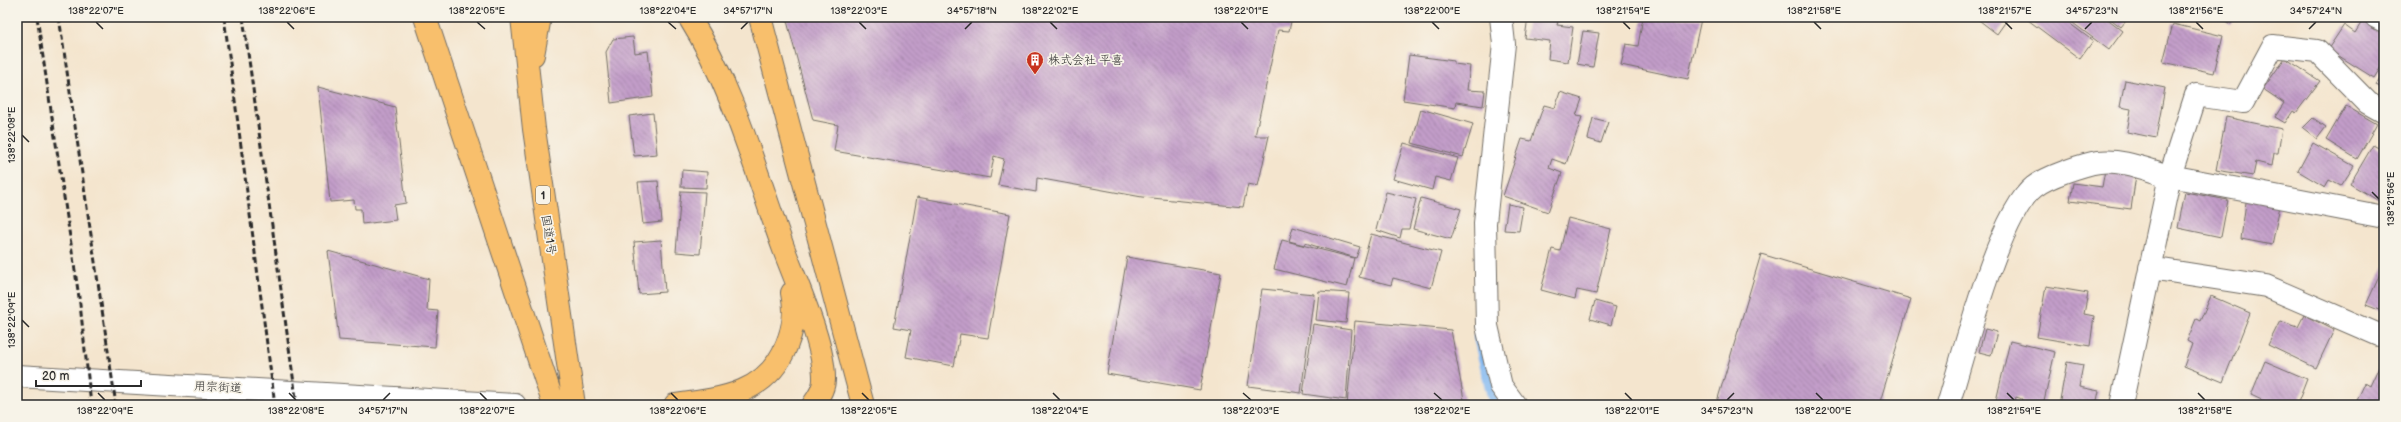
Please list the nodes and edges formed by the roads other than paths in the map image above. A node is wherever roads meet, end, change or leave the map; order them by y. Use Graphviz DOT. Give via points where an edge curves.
graph roads {
  1 [pos="425,17"];
  2 [pos="522,17"];
  3 [pos="540,17"];
  4 [pos="689,17"];
  5 [pos="698,17"];
  6 [pos="760,17"];
  7 [pos="1501,17"];
  8 [pos="2376,17"];
  9 [pos="2384,21"];
  10 [pos="528,75"];
  11 [pos="724,86"];
  12 [pos="2384,112"];
  13 [pos="2170,176"];
  14 [pos="2384,217"];
  15 [pos="784,249"];
  16 [pos="2150,268"];
  17 [pos="2379,334"];
  18 [pos="17,376"];
  19 [pos="515,405"];
  20 [pos="554,405"];
  21 [pos="574,405"];
  22 [pos="675,405"];
  23 [pos="813,405"];
  24 [pos="863,405"];
  25 [pos="1515,405"];
  26 [pos="1948,405"];
  27 [pos="2121,405"];
  1 -- 20 [label="highway"];
  2 -- 10 [label="highway, 国道1号 / 1"];
  3 -- 10 [label="highway"];
  4 -- 11 [label="highway" via="704,40"];
  5 -- 11 [label="highway"];
  6 -- 24 [label="highway"];
  7 -- 25 [label="street" via="1504,44 1485,222 1486,326 1500,386"];
  8 -- 9 [label="street"];
  10 -- 21 [label="highway, 国道1号 / 1"];
  11 -- 15 [label="highway"];
  12 -- 13 [label="street" via="2368,103 2317,51 2273,46 2243,102 2196,95"];
  13 -- 14 [label="street"];
  13 -- 16 [label="street"];
  13 -- 26 [label="street" via="2125,164 2099,162 2066,171 2034,187 2016,210 1997,250"];
  15 -- 22 [label="highway" via="795,304 794,327 778,364 765,378 734,395"];
  15 -- 23 [label="highway" via="822,361 824,382"];
  16 -- 17 [label="street" via="2266,286"];
  16 -- 27 [label="street"];
  18 -- 19 [label="street, 用宗街道"];
}
